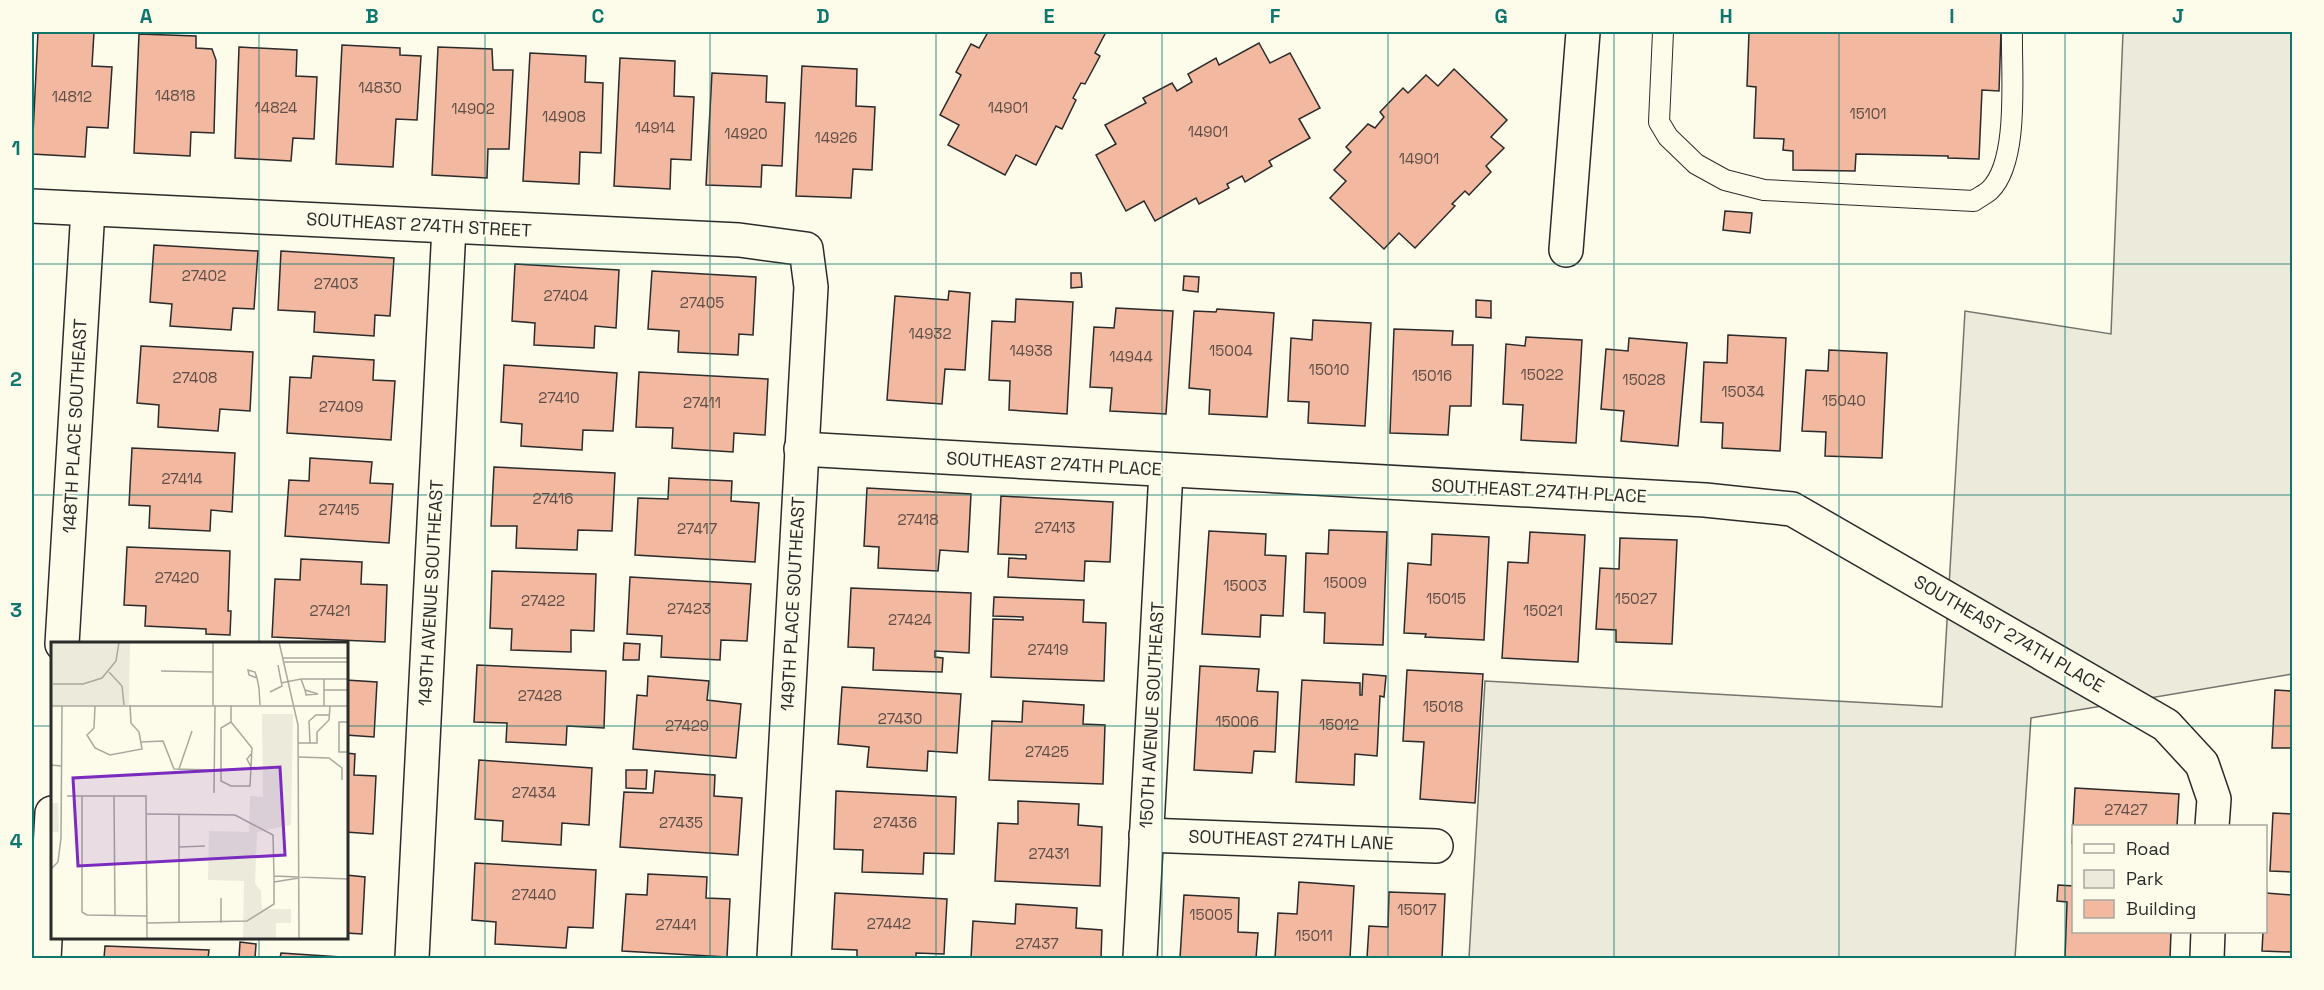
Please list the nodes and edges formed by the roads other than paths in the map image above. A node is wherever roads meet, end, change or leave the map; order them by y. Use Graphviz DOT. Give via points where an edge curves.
graph roads {
  1 [pos="1583,32"];
  2 [pos="1663,32"];
  3 [pos="2012,32"];
  4 [pos="32,206"];
  5 [pos="88,209"];
  6 [pos="449,227"];
  7 [pos="806,249"];
  8 [pos="1566,250"];
  9 [pos="801,448"];
  10 [pos="1166,471"];
  11 [pos="62,642"];
  12 [pos="2212,825"];
  13 [pos="51,831"];
  14 [pos="1146,835"];
  15 [pos="1436,846"];
  16 [pos="2208,933"];
  17 [pos="44,958"];
  18 [pos="412,958"];
  19 [pos="774,958"];
  20 [pos="1140,958"];
  21 [pos="2206,958"];
  1 -- 8 [label="street"];
  2 -- 3 [label="lane" via="1659,122 1668,137 1705,170 1725,180 1764,190 1974,201 1990,190 2001,173 2011,142"];
  4 -- 5 [label="street, SOUTHEAST 274TH STREET"];
  5 -- 6 [label="street, SOUTHEAST 274TH STREET"];
  5 -- 11 [label="street, 148TH PLACE SOUTHEAST"];
  6 -- 7 [label="street, SOUTHEAST 274TH STREET" via="739,240"];
  6 -- 18 [label="street, 149TH AVENUE SOUTHEAST"];
  7 -- 9 [label="street, 149TH PLACE SOUTHEAST" via="811,287"];
  9 -- 10 [label="street, SOUTHEAST 274TH PLACE"];
  9 -- 19 [label="street, 149TH PLACE SOUTHEAST"];
  10 -- 12 [label="street, SOUTHEAST 274TH PLACE" via="1706,500 1792,509 2166,725 2202,764 2214,799"];
  10 -- 14 [label="street, 150TH AVENUE SOUTHEAST"];
  13 -- 17 [label="street"];
  14 -- 15 [label="street, SOUTHEAST 274TH LANE"];
  14 -- 20 [label="street, 150TH AVENUE SOUTHEAST"];
  16 -- 21 [label="street"];
}
